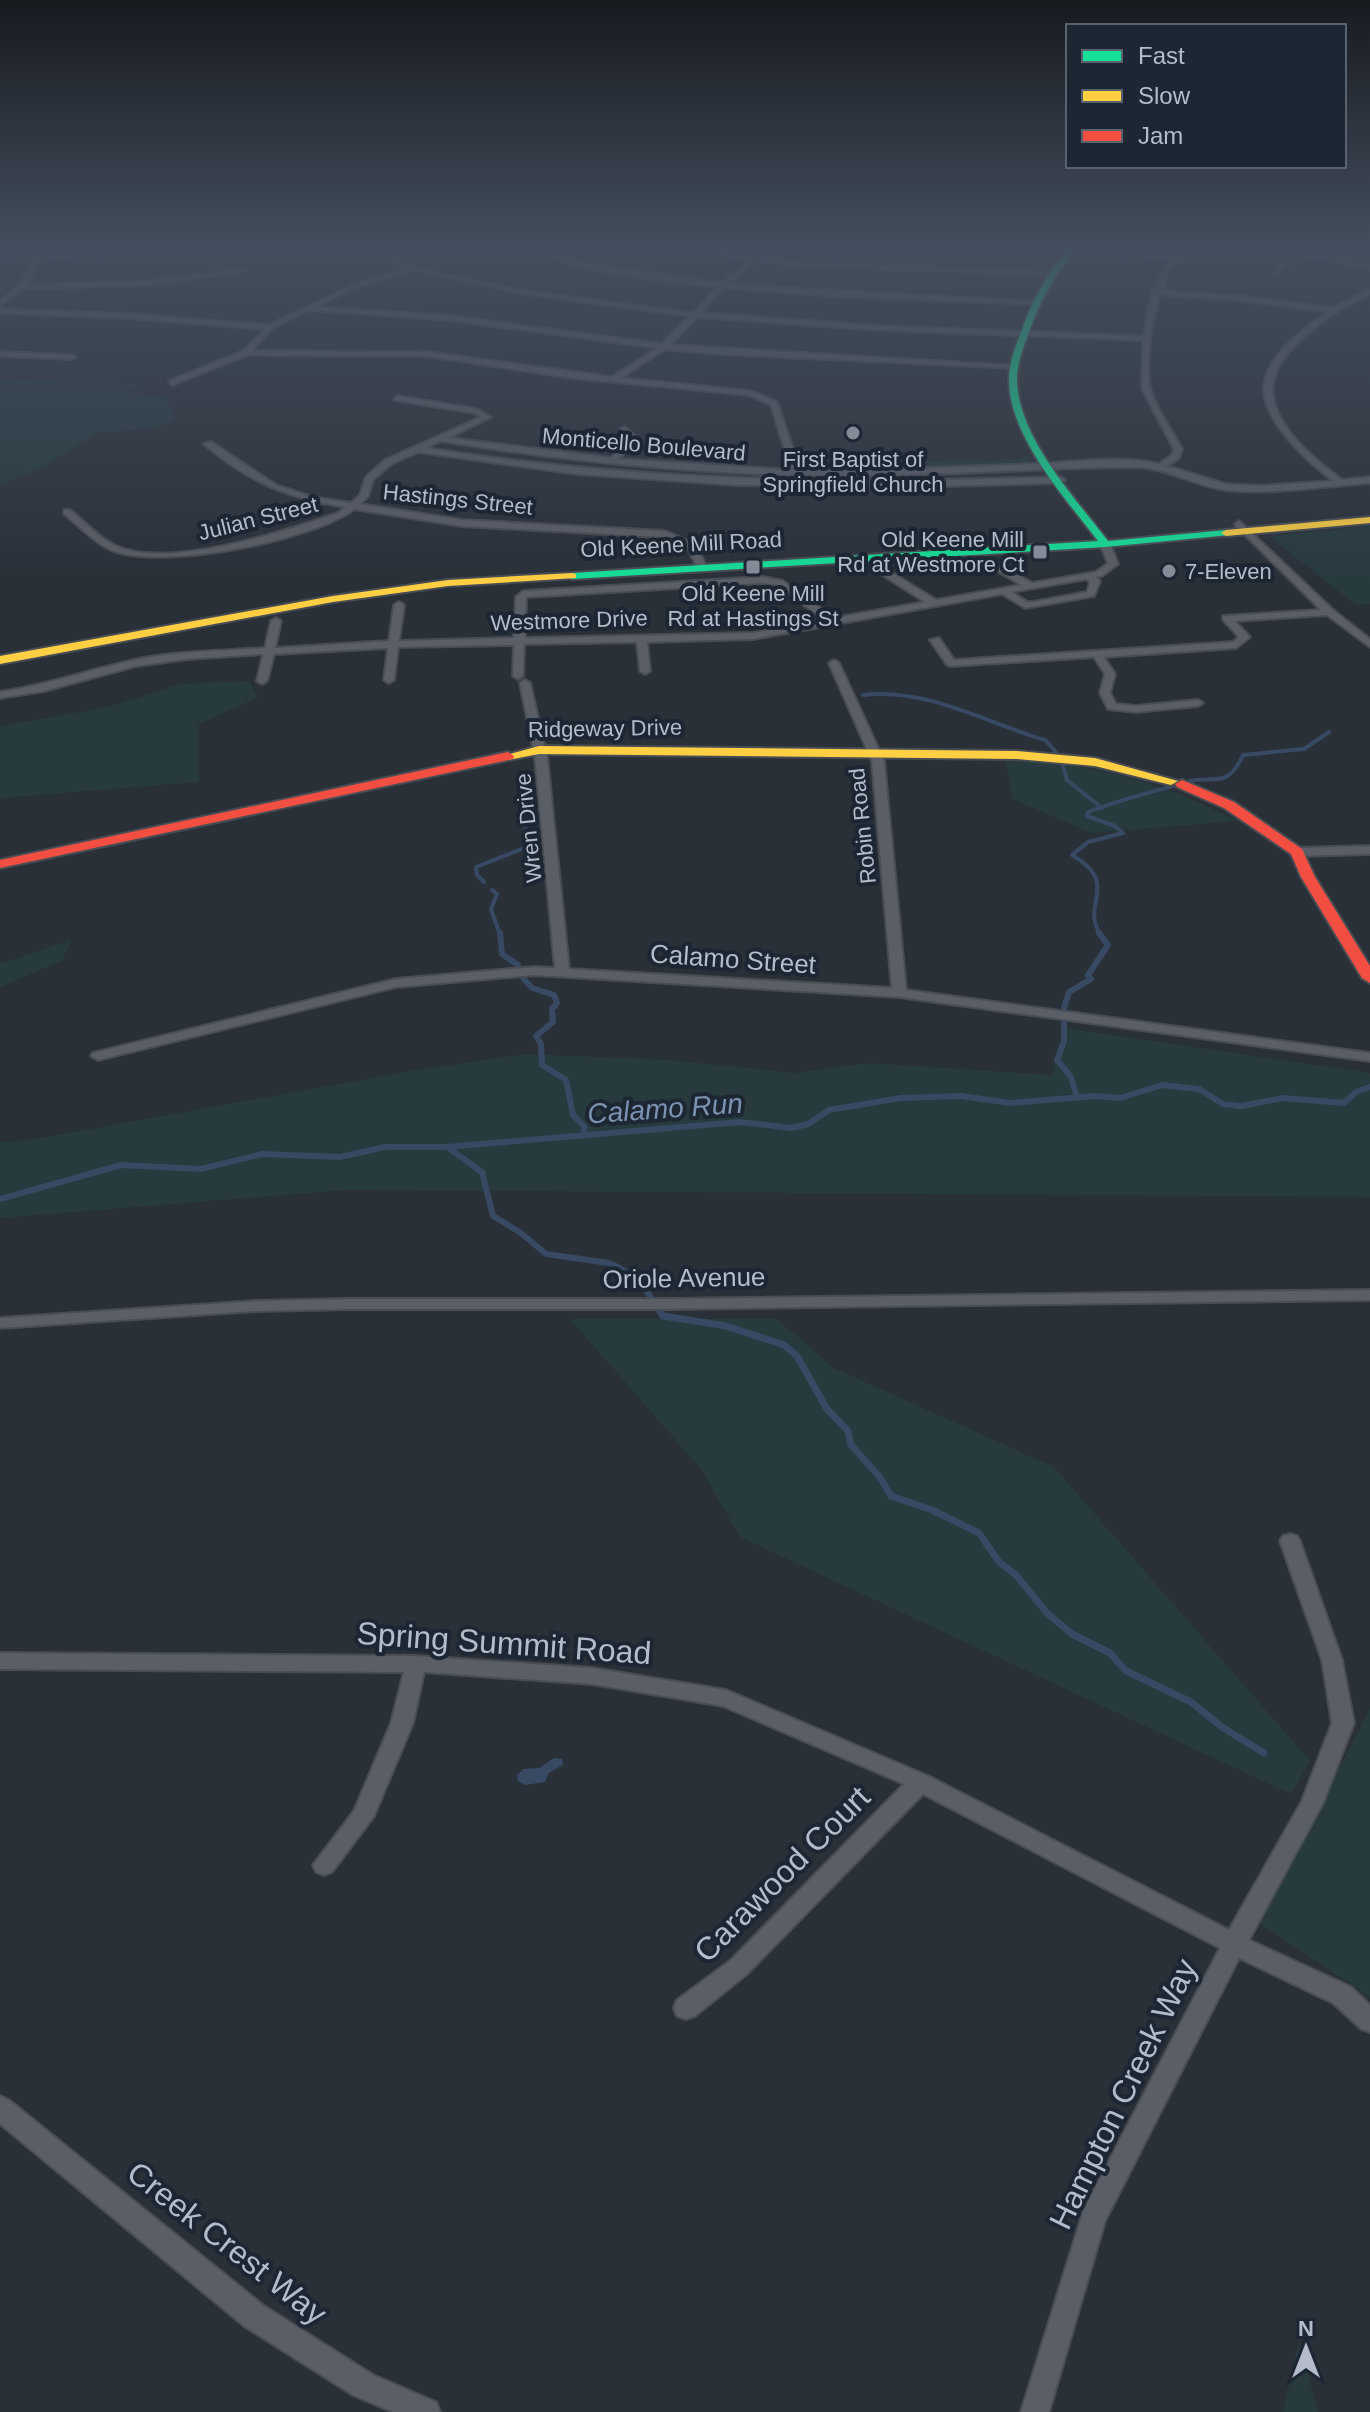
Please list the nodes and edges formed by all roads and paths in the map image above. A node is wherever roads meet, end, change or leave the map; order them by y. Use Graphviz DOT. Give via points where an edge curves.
graph roads {
  1 [pos="232,359"];
  2 [pos="460,359"];
  3 [pos="645,359"];
  4 [pos="848,359"];
  5 [pos="1017,359"];
  6 [pos="1148,359"];
  7 [pos="1282,359"];
  8 [pos="1015,366"];
  9 [pos="613,380"];
  10 [pos="172,383"];
  11 [pos="397,398"];
  12 [pos="625,429"];
  13 [pos="440,439"];
  14 [pos="208,444"];
  15 [pos="417,449"];
  16 [pos="612,462"];
  17 [pos="1162,466"];
  18 [pos="796,472"];
  19 [pos="1056,473"];
  20 [pos="1370,480"];
  21 [pos="1340,482"];
  22 [pos="351,506"];
  23 [pos="1370,511"];
  24 [pos="67,512"];
  25 [pos="1370,520"];
  26 [pos="1243,528"];
  27 [pos="1102,540"];
  28 [pos="987,561"];
  29 [pos="700,564"];
  30 [pos="878,568"];
  31 [pos="1087,576"];
  32 [pos="1030,586"];
  33 [pos="1003,591"];
  34 [pos="932,602"];
  35 [pos="399,605"];
  36 [pos="1329,612"];
  37 [pos="830,620"];
  38 [pos="276,621"];
  39 [pos="642,638"];
  40 [pos="935,640"];
  41 [pos="518,641"];
  42 [pos="393,644"];
  43 [pos="1370,644"];
  44 [pos="0,650"];
  45 [pos="269,652"];
  46 [pos="1097,654"];
  47 [pos="0,660"];
  48 [pos="834,663"];
  49 [pos="645,671"];
  50 [pos="389,680"];
  51 [pos="262,681"];
  52 [pos="0,695"];
  53 [pos="1198,703"];
  54 [pos="539,750"];
  55 [pos="874,752"];
  56 [pos="1370,850"];
  57 [pos="1297,852"];
  58 [pos="0,864"];
  59 [pos="562,971"];
  60 [pos="1370,978"];
  61 [pos="899,993"];
  62 [pos="98,1056"];
  63 [pos="1370,1057"];
  64 [pos="1370,1295"];
  65 [pos="0,1323"];
  66 [pos="1290,1541"];
  67 [pos="0,1661"];
  68 [pos="416,1664"];
  69 [pos="920,1782"];
  70 [pos="324,1865"];
  71 [pos="1234,1944"];
  72 [pos="686,2008"];
  73 [pos="1370,2021"];
  74 [pos="0,2108"];
  75 [pos="426,2412"];
  76 [pos="1035,2412"];
  1 -- 10 [label="street"];
  2 -- 9 [label="street"];
  3 -- 9 [label="street"];
  4 -- 8 [label="street"];
  5 -- 8 [label="street"];
  6 -- 17 [label="street" via="1146,389 1178,449"];
  7 -- 21 [label="street" via="1270,378 1268,396 1276,414 1307,456"];
  8 -- 19 [label="street" via="1018,407"];
  9 -- 18 [label="street" via="764,397 774,404"];
  11 -- 13 [label="street, Julian Street" via="487,415"];
  12 -- 16 [label="street" via="634,438"];
  13 -- 15 [label="street, Julian Street"];
  13 -- 16 [label="street, Monticello Boulevard"];
  14 -- 22 [label="street, Hastings Street" via="279,489"];
  15 -- 19 [label="street, Monticello Boulevard" via="543,468 716,483 869,486"];
  15 -- 22 [label="street, Julian Street" via="381,467 369,479 364,496"];
  16 -- 18 [label="street, Monticello Boulevard"];
  17 -- 19 [label="street, Monticello Boulevard"];
  17 -- 21 [label="street, Monticello Boulevard" via="1224,487"];
  18 -- 19 [label="street, Monticello Boulevard"];
  19 -- 27 [label="street"];
  20 -- 21 [label="street, Monticello Boulevard"];
  22 -- 24 [label="street, Julian Street" via="293,533 164,556 111,547"];
  22 -- 29 [label="street, Hastings Street" via="462,523 654,532 685,541 695,549"];
  23 -- 26 [label="street, Old Keene Mill Road"];
  25 -- 26 [label="street, Old Keene Mill Road"];
  26 -- 27 [label="street, Old Keene Mill Road"];
  26 -- 36 [label="street"];
  27 -- 29 [label="street, Old Keene Mill Road"];
  27 -- 31 [label="street" via="1113,564"];
  28 -- 32 [label="street"];
  29 -- 44 [label="street, Old Keene Mill Road" via="503,570 375,583"];
  29 -- 47 [label="street, Old Keene Mill Road" via="407,588"];
  30 -- 34 [label="street"];
  31 -- 32 [label="street, Westmore Drive"];
  31 -- 33 [label="street" via="1095,581 1091,594 1033,605"];
  32 -- 33 [label="street, Westmore Drive"];
  33 -- 34 [label="street, Westmore Drive"];
  34 -- 37 [label="street, Westmore Drive"];
  35 -- 42 [label="street"];
  36 -- 43 [label="street"];
  36 -- 46 [label="street" via="1227,618 1245,637 1236,645"];
  37 -- 39 [label="street, Westmore Drive" via="753,636"];
  37 -- 41 [label="street, Wren Drive" via="773,581 544,592 521,597"];
  38 -- 45 [label="street"];
  39 -- 41 [label="street, Westmore Drive"];
  39 -- 49 [label="street"];
  40 -- 46 [label="street" via="951,663"];
  41 -- 42 [label="street, Westmore Drive"];
  41 -- 54 [label="street, Wren Drive"];
  42 -- 45 [label="street, Westmore Drive"];
  42 -- 50 [label="street"];
  45 -- 51 [label="street"];
  45 -- 52 [label="street, Westmore Drive" via="158,659"];
  46 -- 53 [label="street" via="1110,674 1105,693 1112,707"];
  48 -- 55 [label="street, Robin Road"];
  54 -- 55 [label="street, Ridgeway Drive"];
  54 -- 58 [label="street, Ridgeway Drive"];
  54 -- 59 [label="street, Wren Drive"];
  55 -- 57 [label="street, Ridgeway Drive" via="1051,757 1114,765 1176,782 1229,805"];
  55 -- 61 [label="street, Robin Road"];
  56 -- 57 [label="street"];
  57 -- 60 [label="street, Ridgeway Drive"];
  59 -- 61 [label="street, Calamo Street"];
  59 -- 62 [label="street, Calamo Street" via="396,983"];
  61 -- 63 [label="street, Calamo Street"];
  64 -- 65 [label="street, Oriole Avenue" via="257,1306"];
  66 -- 71 [label="street, Hampton Creek Way" via="1332,1660 1343,1723 1312,1803"];
  67 -- 68 [label="street, Spring Summit Road"];
  68 -- 69 [label="street, Spring Summit Road" via="592,1676 726,1698"];
  68 -- 70 [label="street" via="402,1723 363,1816"];
  69 -- 71 [label="street, Spring Summit Road"];
  69 -- 72 [label="street, Carawood Court" via="739,1967"];
  71 -- 73 [label="street, Spring Summit Road" via="1342,1995"];
  71 -- 76 [label="street, Hampton Creek Way" via="1093,2218"];
  74 -- 75 [label="street, Creek Crest Way" via="254,2316 363,2385"];
}
